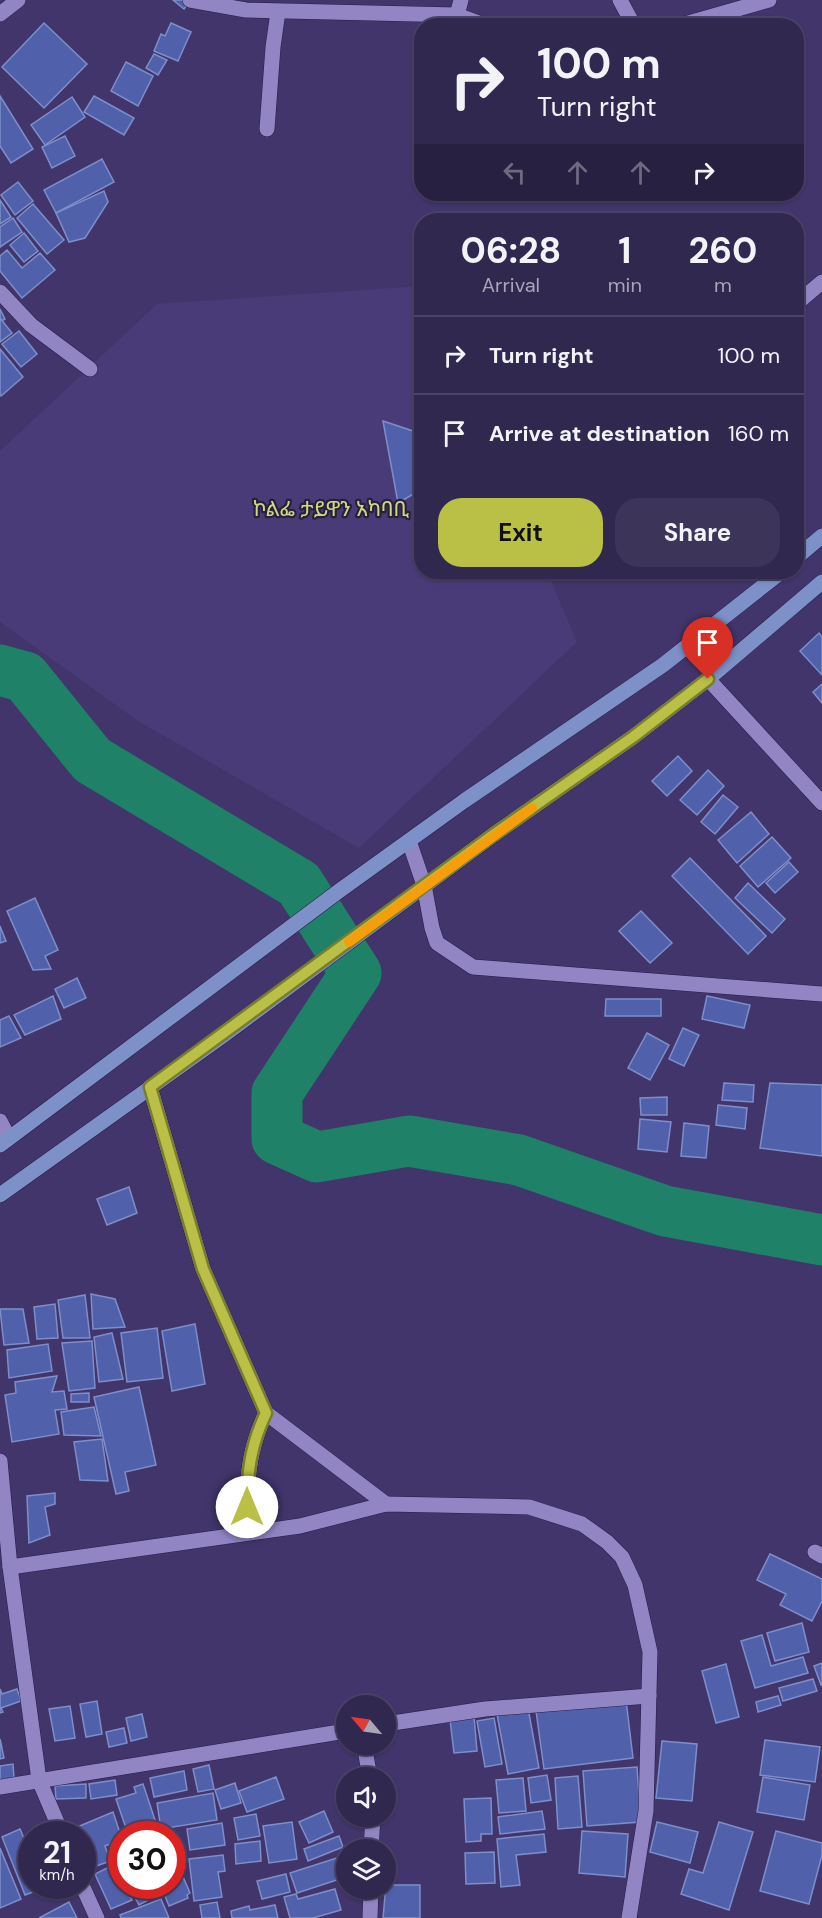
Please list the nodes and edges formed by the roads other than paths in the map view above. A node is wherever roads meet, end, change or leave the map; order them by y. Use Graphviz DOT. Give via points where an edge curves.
graph roads {
  1 [pos="18,0"];
  2 [pos="190,0"];
  3 [pos="620,0"];
  4 [pos="770,0"];
  5 [pos="459,8"];
  6 [pos="278,12"];
  7 [pos="0,14"];
  8 [pos="475,18"];
  9 [pos="630,18"];
  10 [pos="706,18"];
  11 [pos="267,129"];
  12 [pos="822,282"];
  13 [pos="0,292"];
  14 [pos="804,297"];
  15 [pos="90,369"];
  16 [pos="822,536"];
  17 [pos="804,551"];
  18 [pos="772,579"];
  19 [pos="822,582"];
  20 [pos="708,679"];
  21 [pos="822,803"];
  22 [pos="409,841"];
  23 [pos="424,885"];
  24 [pos="822,994"];
  25 [pos="150,1087"];
  26 [pos="0,1122"];
  27 [pos="4,1142"];
  28 [pos="0,1195"];
  29 [pos="266,1413"];
  30 [pos="0,1461"];
  31 [pos="2,1487"];
  32 [pos="386,1504"];
  33 [pos="250,1531"];
  34 [pos="10,1568"];
  35 [pos="649,1696"];
  36 [pos="396,1722"];
  37 [pos="336,1733"];
  38 [pos="39,1780"];
  39 [pos="0,1787"];
  40 [pos="56,1821"];
  41 [pos="88,1899"];
  42 [pos="371,1899"];
  43 [pos="97,1918"];
  44 [pos="370,1918"];
  45 [pos="628,1918"];
  1 -- 7 [label="street"];
  2 -- 6 [label="street"];
  3 -- 9 [label="street"];
  4 -- 10 [label="street"];
  5 -- 6 [label="street"];
  5 -- 8 [label="street"];
  6 -- 11 [label="street"];
  12 -- 14 [label="street"];
  13 -- 15 [label="street" via="31,325"];
  16 -- 17 [label="main road"];
  18 -- 22 [label="main road" via="663,665"];
  19 -- 20 [label="main road"];
  20 -- 21 [label="street"];
  20 -- 23 [label="main road"];
  22 -- 23 [label="street"];
  22 -- 27 [label="main road"];
  23 -- 24 [label="street" via="437,943 473,967"];
  23 -- 25 [label="main road"];
  25 -- 28 [label="main road"];
  25 -- 29 [label="street" via="203,1269"];
  26 -- 27 [label="street"];
  29 -- 32 [label="street"];
  29 -- 33 [label="street" via="254,1437 247,1471"];
  30 -- 31 [label="street"];
  31 -- 34 [label="street"];
  32 -- 33 [label="street" via="300,1526"];
  32 -- 35 [label="street" via="529,1507 582,1524 599,1535 622,1557 635,1585 650,1652"];
  33 -- 34 [label="street"];
  34 -- 38 [label="street"];
  35 -- 36 [label="street" via="485,1709"];
  35 -- 45 [label="street" via="646,1812"];
  37 -- 38 [label="street"];
  38 -- 39 [label="street"];
  38 -- 40 [label="street"];
  41 -- 43 [label="street"];
  42 -- 44 [label="street"];
}
